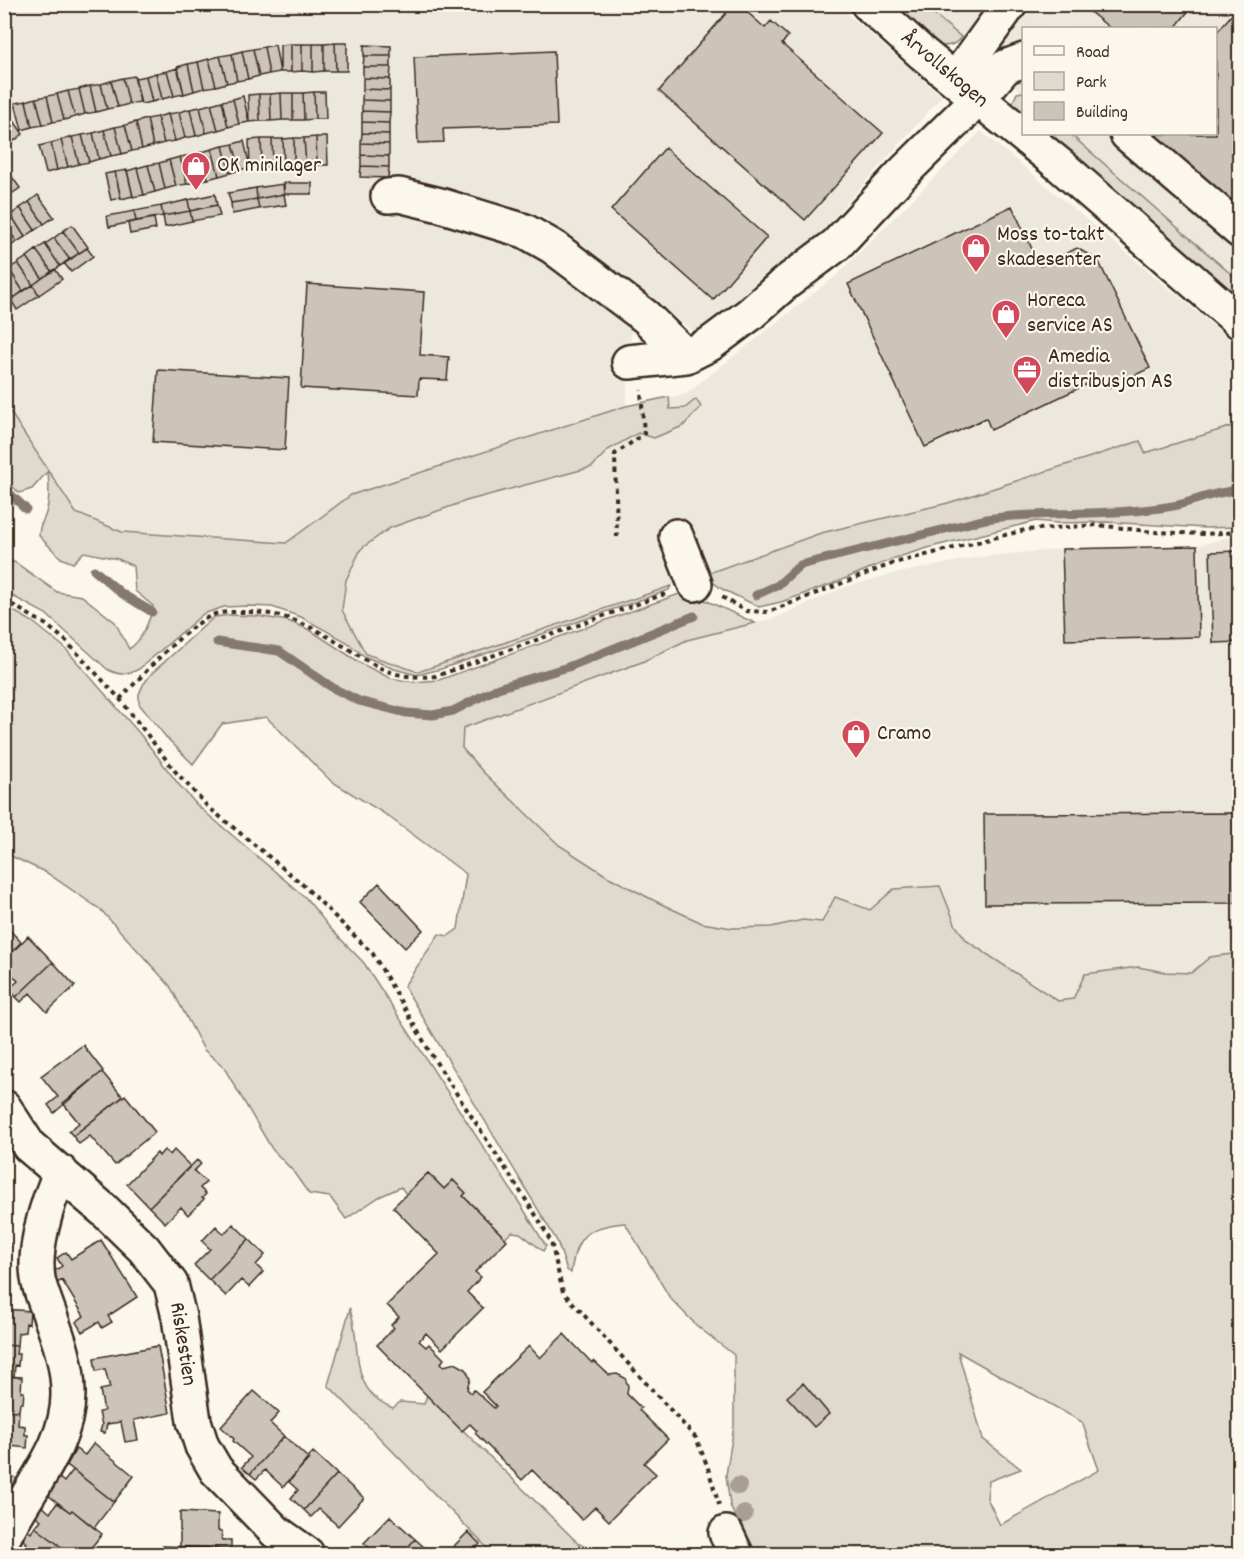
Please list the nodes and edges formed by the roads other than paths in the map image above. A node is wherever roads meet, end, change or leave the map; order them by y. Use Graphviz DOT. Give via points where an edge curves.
graph roads {
  1 [pos="868,4"];
  2 [pos="1010,4"];
  3 [pos="1022,60"];
  4 [pos="966,89"];
  5 [pos="1022,135"];
  6 [pos="1022,135"];
  7 [pos="1128,135"];
  8 [pos="388,196"];
  9 [pos="1239,231"];
  10 [pos="1239,322"];
  11 [pos="686,356"];
  12 [pos="629,362"];
  13 [pos="676,536"];
  14 [pos="696,584"];
  15 [pos="4,1107"];
  16 [pos="17,1144"];
  17 [pos="61,1172"];
  18 [pos="4,1537"];
  19 [pos="274,1543"];
  20 [pos="307,1554"];
  1 -- 4 [label="street, Årvollskogen"];
  2 -- 4 [label="street"];
  3 -- 4 [label="street"];
  4 -- 5 [label="street, Årvollskogen"];
  4 -- 11 [label="street" via="902,174 836,245 710,345"];
  6 -- 10 [label="street, Årvollskogen"];
  7 -- 9 [label="street"];
  8 -- 11 [label="street" via="440,205 525,231 553,247 646,317"];
  11 -- 12 [label="street"];
  13 -- 14 [label="street"];
  15 -- 16 [label="street, Riskestien"];
  16 -- 17 [label="street, Riskestien"];
  17 -- 18 [label="street" via="40,1235 37,1271 65,1366 65,1420 55,1449"];
  17 -- 19 [label="street, Riskestien" via="144,1249 171,1284 202,1446 216,1470"];
  19 -- 20 [label="street, Riskestien"];
}
